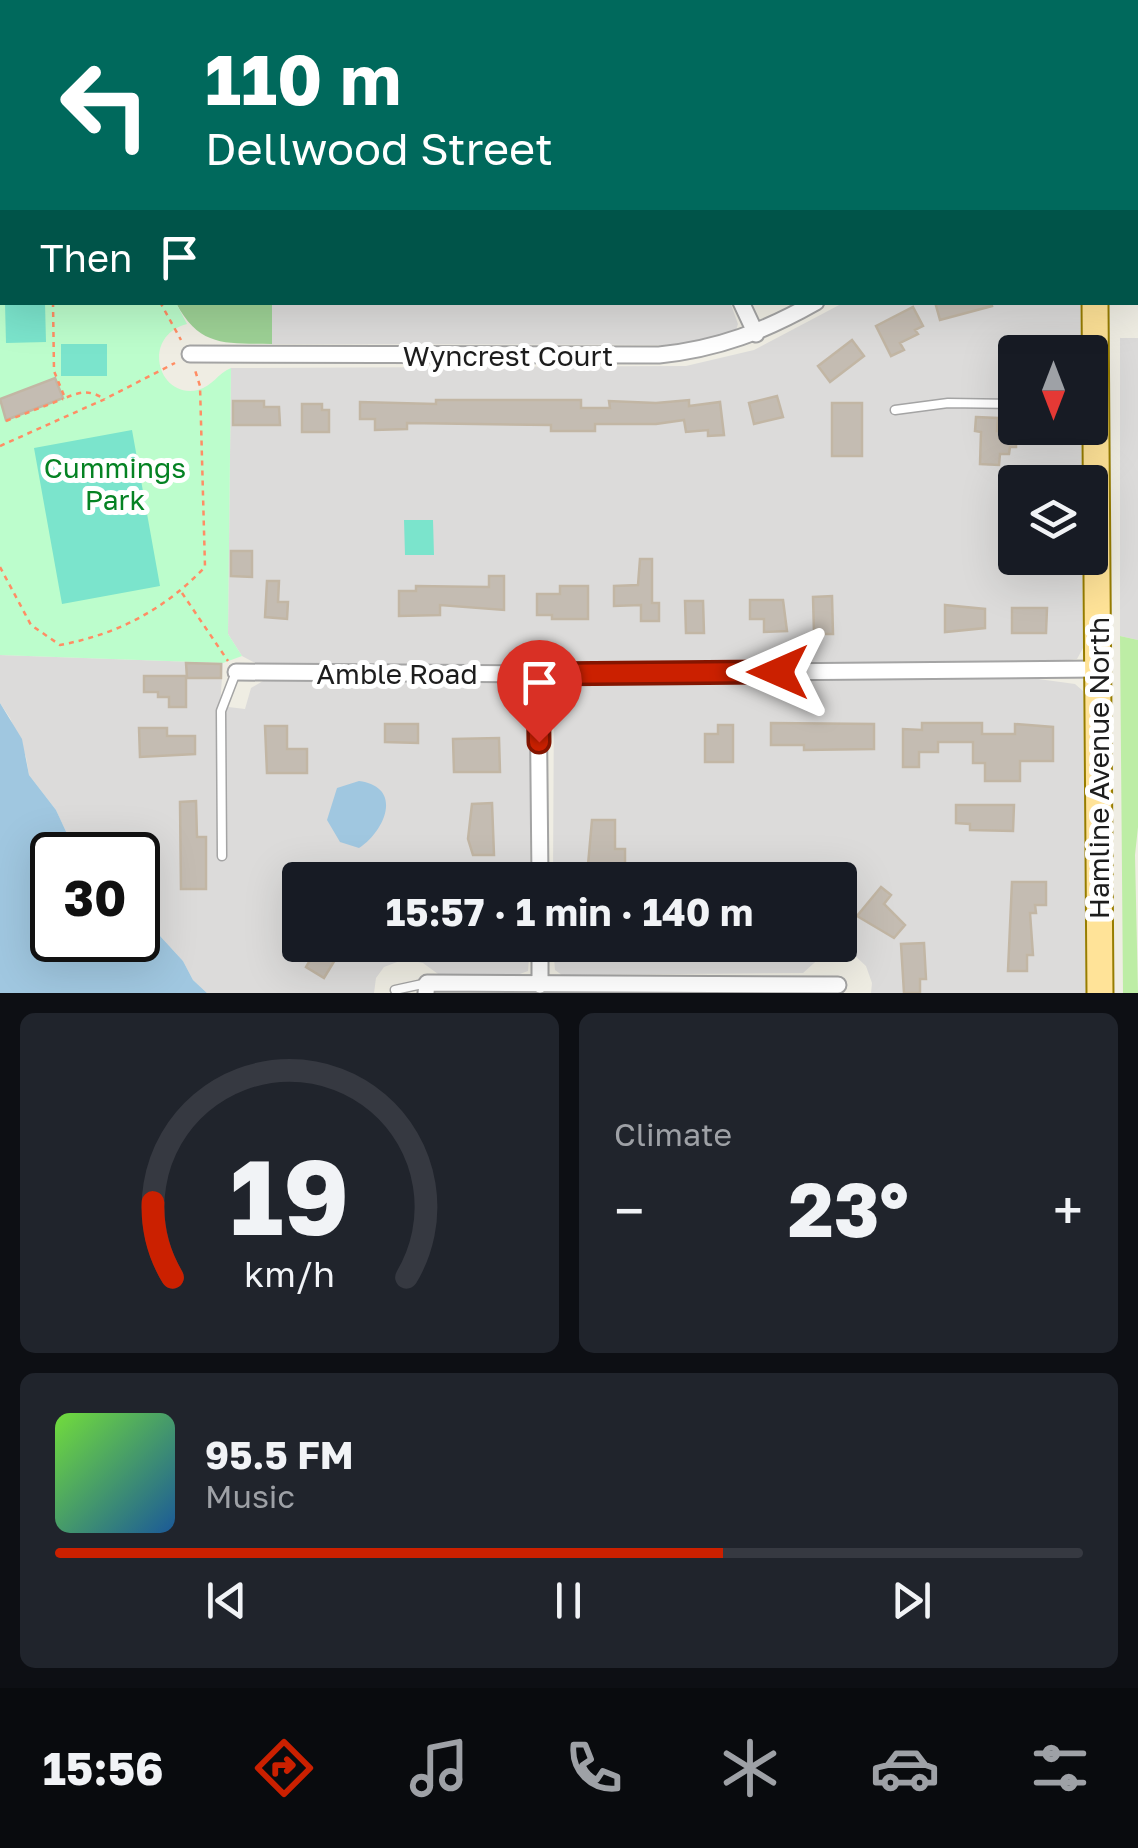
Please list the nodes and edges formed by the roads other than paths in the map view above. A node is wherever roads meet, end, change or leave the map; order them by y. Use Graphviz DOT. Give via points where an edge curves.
graph roads {
  1 [pos="742,305"];
  2 [pos="810,305"];
  3 [pos="1095,305"];
  4 [pos="756,334"];
  5 [pos="1094,335"];
  6 [pos="190,354"];
  7 [pos="998,404"];
  8 [pos="895,410"];
  9 [pos="1094,445"];
  10 [pos="1098,669"];
  11 [pos="236,672"];
  12 [pos="538,674"];
  13 [pos="222,856"];
  14 [pos="540,862"];
  15 [pos="540,962"];
  16 [pos="540,985"];
  17 [pos="838,985"];
  18 [pos="426,988"];
  19 [pos="395,990"];
  20 [pos="1100,993"];
  1 -- 4 [label="street"];
  2 -- 4 [label="street, Wyncrest Court"];
  3 -- 5 [label="main road, Hamline Avenue North"];
  4 -- 6 [label="street, Wyncrest Court" via="659,355"];
  7 -- 8 [label="lane"];
  9 -- 10 [label="main road, Hamline Avenue North"];
  10 -- 12 [label="street, Amble Road"];
  10 -- 20 [label="main road, Hamline Avenue North"];
  11 -- 12 [label="street, Amble Road"];
  11 -- 13 [label="lane" via="221,711"];
  12 -- 14 [label="street"];
  15 -- 16 [label="street"];
  16 -- 17 [label="street"];
  16 -- 18 [label="street"];
  18 -- 19 [label="lane"];
}
